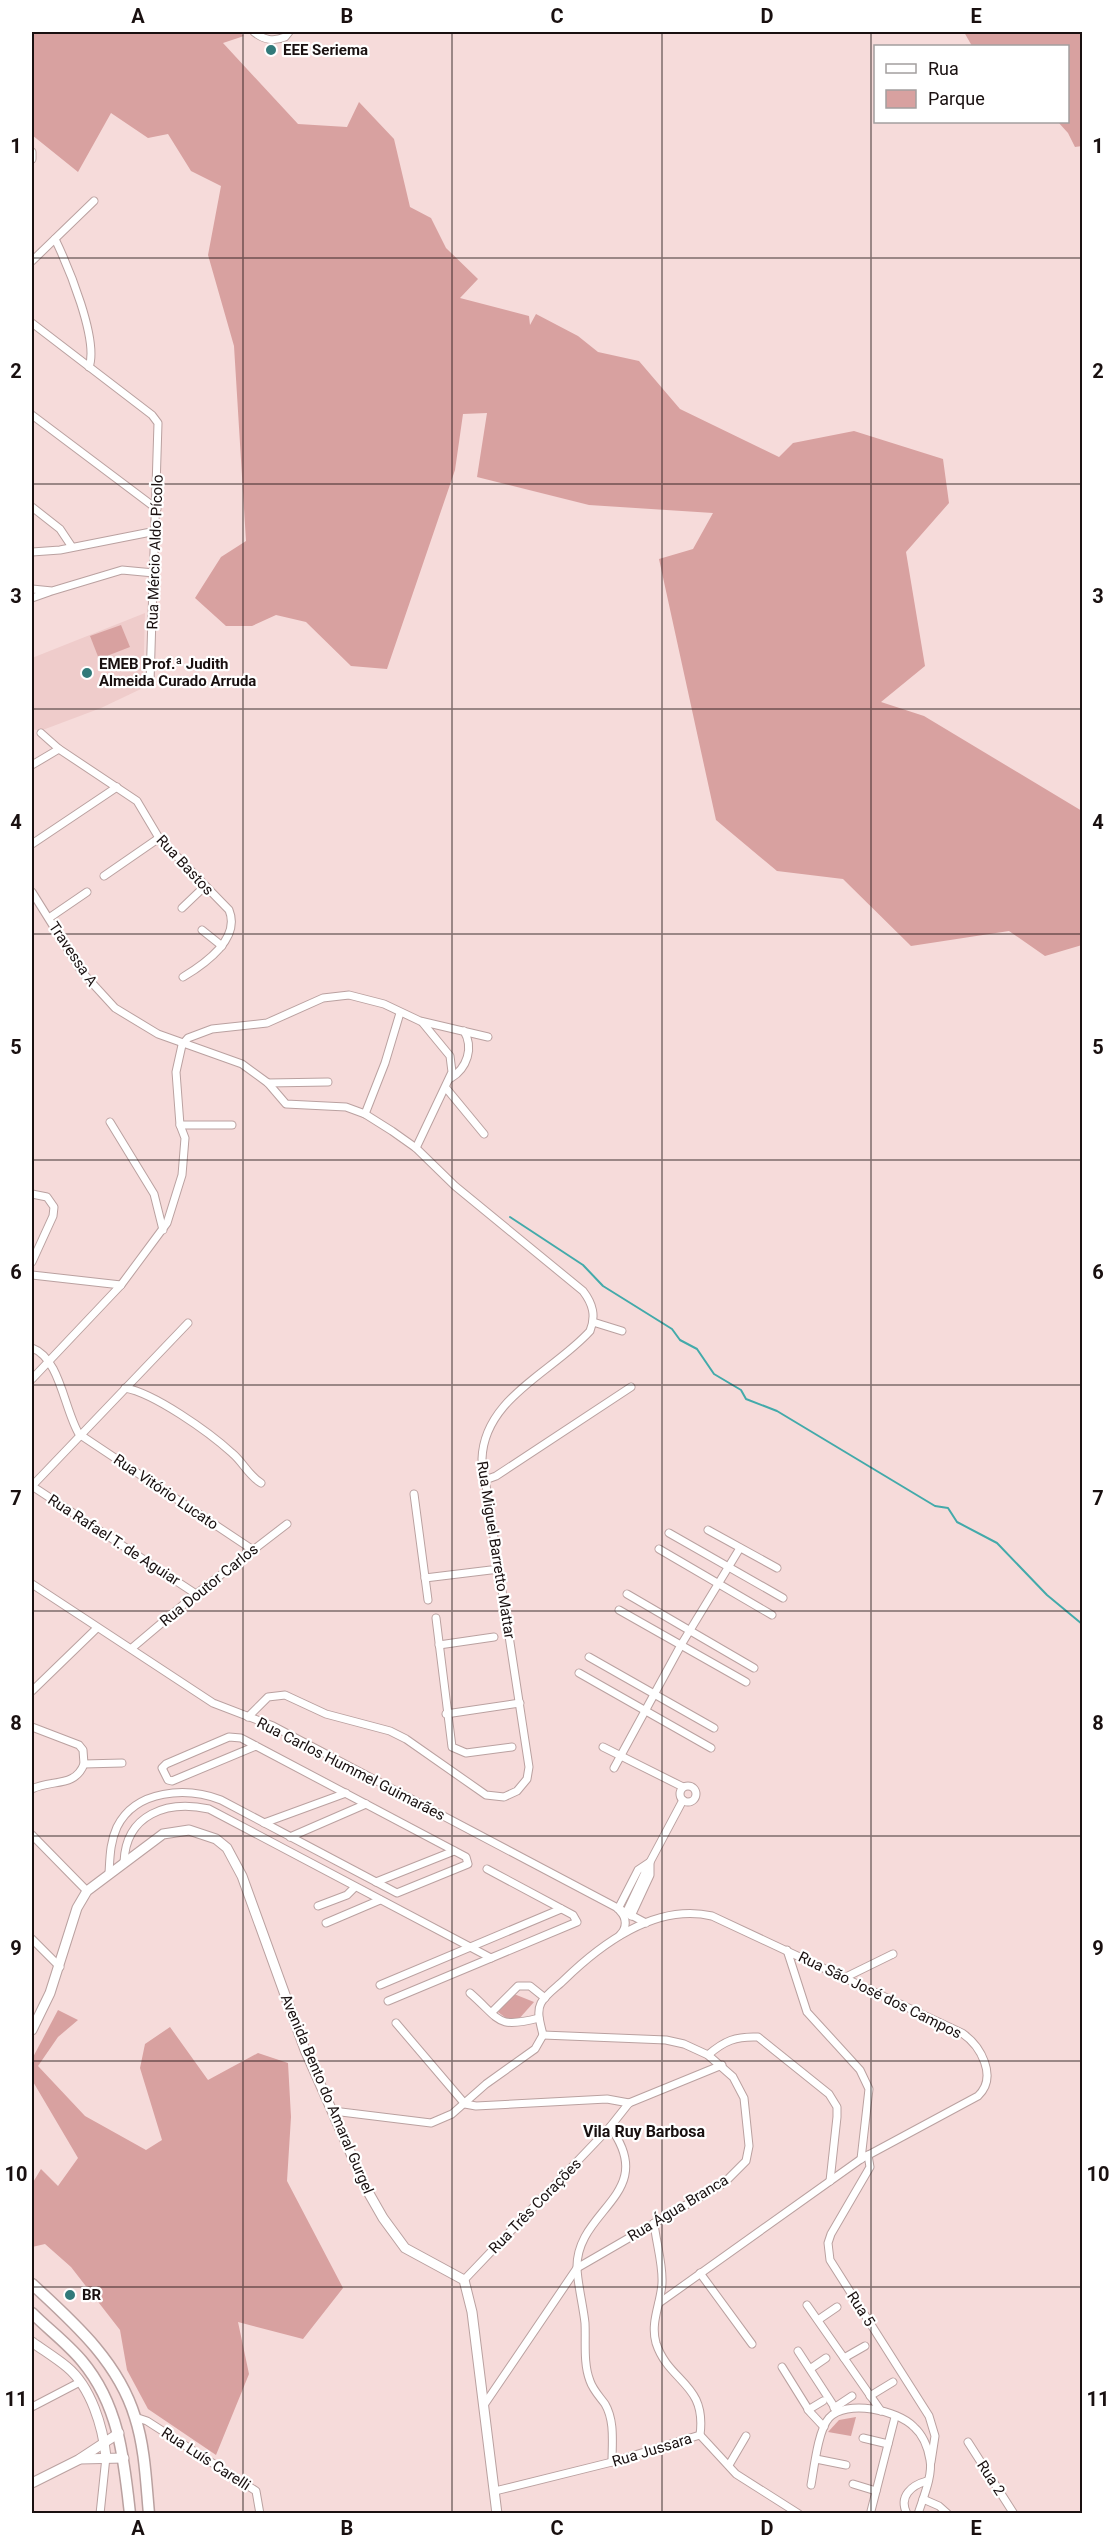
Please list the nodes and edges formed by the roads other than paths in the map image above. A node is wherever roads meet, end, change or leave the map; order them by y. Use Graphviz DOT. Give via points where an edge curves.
graph roads {
  1 [pos="254,32"];
  2 [pos="288,32"];
  3 [pos="32,152"];
  4 [pos="32,159"];
  5 [pos="94,201"];
  6 [pos="55,239"];
  7 [pos="32,261"];
  8 [pos="32,323"];
  9 [pos="89,367"];
  10 [pos="32,415"];
  11 [pos="32,507"];
  12 [pos="157,509"];
  13 [pos="156,531"];
  14 [pos="72,547"];
  15 [pos="32,552"];
  16 [pos="154,573"];
  17 [pos="32,589"];
  18 [pos="52,591"];
  19 [pos="32,598"];
  20 [pos="150,682"];
  21 [pos="41,734"];
  22 [pos="59,749"];
  23 [pos="32,765"];
  24 [pos="117,787"];
  25 [pos="159,838"];
  26 [pos="32,844"];
  27 [pos="104,876"];
  28 [pos="204,887"];
  29 [pos="32,892"];
  30 [pos="87,892"];
  31 [pos="182,908"];
  32 [pos="49,918"];
  33 [pos="202,930"];
  34 [pos="222,946"];
  35 [pos="183,977"];
  36 [pos="400,1013"];
  37 [pos="420,1021"];
  38 [pos="464,1031"];
  39 [pos="488,1037"];
  40 [pos="182,1045"];
  41 [pos="451,1078"];
  42 [pos="328,1082"];
  43 [pos="268,1083"];
  44 [pos="446,1088"];
  45 [pos="365,1114"];
  46 [pos="110,1122"];
  47 [pos="180,1125"];
  48 [pos="232,1125"];
  49 [pos="484,1134"];
  50 [pos="416,1148"];
  51 [pos="32,1194"];
  52 [pos="163,1230"];
  53 [pos="32,1262"];
  54 [pos="32,1275"];
  55 [pos="121,1285"];
  56 [pos="593,1322"];
  57 [pos="188,1323"];
  58 [pos="622,1331"];
  59 [pos="32,1348"];
  60 [pos="50,1359"];
  61 [pos="32,1379"];
  62 [pos="631,1387"];
  63 [pos="125,1388"];
  64 [pos="79,1434"];
  65 [pos="485,1479"];
  66 [pos="261,1483"];
  67 [pos="32,1486"];
  68 [pos="414,1494"];
  69 [pos="287,1524"];
  70 [pos="708,1530"];
  71 [pos="669,1533"];
  72 [pos="740,1548"];
  73 [pos="659,1549"];
  74 [pos="253,1550"];
  75 [pos="728,1566"];
  76 [pos="777,1568"];
  77 [pos="499,1569"];
  78 [pos="425,1578"];
  79 [pos="718,1583"];
  80 [pos="33,1588"];
  81 [pos="196,1594"];
  82 [pos="627,1594"];
  83 [pos="783,1598"];
  84 [pos="428,1600"];
  85 [pos="619,1610"];
  86 [pos="772,1615"];
  87 [pos="436,1618"];
  88 [pos="98,1628"];
  89 [pos="690,1630"];
  90 [pos="494,1638"];
  91 [pos="439,1645"];
  92 [pos="681,1645"];
  93 [pos="132,1648"];
  94 [pos="589,1657"];
  95 [pos="754,1668"];
  96 [pos="579,1673"];
  97 [pos="746,1682"];
  98 [pos="32,1691"];
  99 [pos="653,1694"];
  100 [pos="520,1703"];
  101 [pos="643,1711"];
  102 [pos="446,1714"];
  103 [pos="248,1717"];
  104 [pos="32,1727"];
  105 [pos="714,1728"];
  106 [pos="256,1746"];
  107 [pos="512,1747"];
  108 [pos="603,1747"];
  109 [pos="711,1748"];
  110 [pos="621,1756"];
  111 [pos="122,1763"];
  112 [pos="84,1764"];
  113 [pos="614,1768"];
  114 [pos="683,1787"];
  115 [pos="32,1789"];
  116 [pos="346,1793"];
  117 [pos="683,1800"];
  118 [pos="366,1804"];
  119 [pos="264,1823"];
  120 [pos="32,1835"];
  121 [pos="290,1837"];
  122 [pos="454,1851"];
  123 [pos="124,1862"];
  124 [pos="650,1862"];
  125 [pos="487,1869"];
  126 [pos="109,1873"];
  127 [pos="376,1882"];
  128 [pos="355,1887"];
  129 [pos="87,1891"];
  130 [pos="380,1900"];
  131 [pos="318,1906"];
  132 [pos="561,1909"];
  133 [pos="618,1909"];
  134 [pos="628,1914"];
  135 [pos="326,1923"];
  136 [pos="646,1923"];
  137 [pos="617,1937"];
  138 [pos="32,1939"];
  139 [pos="470,1947"];
  140 [pos="787,1950"];
  141 [pos="893,1954"];
  142 [pos="491,1958"];
  143 [pos="809,1960"];
  144 [pos="60,1967"];
  145 [pos="792,1971"];
  146 [pos="844,1978"];
  147 [pos="380,1984"];
  148 [pos="470,1993"];
  149 [pos="545,1998"];
  150 [pos="388,2001"];
  151 [pos="492,2012"];
  152 [pos="539,2018"];
  153 [pos="396,2022"];
  154 [pos="32,2030"];
  155 [pos="543,2035"];
  156 [pos="708,2055"];
  157 [pos="722,2066"];
  158 [pos="629,2103"];
  159 [pos="465,2104"];
  160 [pos="333,2111"];
  161 [pos="610,2127"];
  162 [pos="868,2155"];
  163 [pos="861,2159"];
  164 [pos="830,2181"];
  165 [pos="654,2223"];
  166 [pos="577,2268"];
  167 [pos="700,2273"];
  168 [pos="464,2280"];
  169 [pos="663,2282"];
  170 [pos="32,2284"];
  171 [pos="686,2284"];
  172 [pos="659,2303"];
  173 [pos="807,2305"];
  174 [pos="837,2307"];
  175 [pos="32,2313"];
  176 [pos="818,2320"];
  177 [pos="32,2342"];
  178 [pos="93,2344"];
  179 [pos="752,2344"];
  180 [pos="865,2346"];
  181 [pos="798,2351"];
  182 [pos="78,2357"];
  183 [pos="826,2358"];
  184 [pos="844,2358"];
  185 [pos="782,2367"];
  186 [pos="810,2369"];
  187 [pos="80,2382"];
  188 [pos="893,2382"];
  189 [pos="852,2396"];
  190 [pos="870,2396"];
  191 [pos="823,2401"];
  192 [pos="484,2405"];
  193 [pos="32,2407"];
  194 [pos="835,2409"];
  195 [pos="808,2410"];
  196 [pos="881,2411"];
  197 [pos="135,2417"];
  198 [pos="895,2417"];
  199 [pos="824,2427"];
  200 [pos="119,2433"];
  201 [pos="700,2435"];
  202 [pos="746,2436"];
  203 [pos="863,2438"];
  204 [pos="968,2442"];
  205 [pos="105,2443"];
  206 [pos="888,2444"];
  207 [pos="106,2457"];
  208 [pos="124,2458"];
  209 [pos="816,2459"];
  210 [pos="78,2460"];
  211 [pos="612,2462"];
  212 [pos="931,2463"];
  213 [pos="729,2465"];
  214 [pos="846,2465"];
  215 [pos="927,2481"];
  216 [pos="32,2483"];
  217 [pos="853,2484"];
  218 [pos="811,2485"];
  219 [pos="495,2491"];
  220 [pos="876,2491"];
  221 [pos="923,2499"];
  222 [pos="870,2511"];
  223 [pos="151,2513"];
  224 [pos="100,2514"];
  225 [pos="130,2514"];
  226 [pos="261,2514"];
  227 [pos="497,2514"];
  228 [pos="799,2514"];
  229 [pos="907,2514"];
  230 [pos="918,2514"];
  231 [pos="948,2514"];
  232 [pos="1014,2514"];
  1 -- 2 [label="street" via="273,40"];
  3 -- 4 [label="street"];
  5 -- 6 [label="street"];
  6 -- 7 [label="street"];
  6 -- 9 [label="street" via="86,326 93,357"];
  8 -- 9 [label="street"];
  9 -- 12 [label="street, Rua Mércio Aldo Pícolo" via="158,423"];
  10 -- 12 [label="street"];
  11 -- 14 [label="street" via="60,529"];
  12 -- 13 [label="street, Rua Mércio Aldo Pícolo"];
  13 -- 14 [label="street"];
  13 -- 16 [label="street, Rua Mércio Aldo Pícolo"];
  14 -- 15 [label="street"];
  16 -- 18 [label="street" via="122,570"];
  16 -- 20 [label="street, Rua Mércio Aldo Pícolo"];
  17 -- 18 [label="street"];
  18 -- 19 [label="street"];
  21 -- 22 [label="street, Rua Bastos"];
  22 -- 23 [label="street"];
  22 -- 24 [label="street, Rua Bastos"];
  24 -- 25 [label="street, Rua Bastos" via="136,801"];
  24 -- 26 [label="street"];
  25 -- 27 [label="street"];
  25 -- 28 [label="street, Rua Bastos"];
  28 -- 31 [label="street"];
  28 -- 34 [label="street, Rua Bastos" via="231,915"];
  29 -- 32 [label="street, Travessa A"];
  30 -- 32 [label="street"];
  32 -- 40 [label="street, Travessa A" via="82,972 108,1002 143,1027"];
  33 -- 34 [label="street"];
  34 -- 35 [label="street" via="206,964"];
  36 -- 37 [label="street"];
  36 -- 40 [label="street" via="365,998 333,996 267,1023 196,1034"];
  36 -- 45 [label="street"];
  37 -- 38 [label="street"];
  37 -- 41 [label="street" via="450,1056"];
  38 -- 39 [label="street"];
  38 -- 41 [label="street" via="470,1046 468,1056"];
  40 -- 43 [label="street, Travessa A" via="228,1058"];
  40 -- 47 [label="street" via="176,1077"];
  41 -- 44 [label="street"];
  42 -- 43 [label="street"];
  43 -- 45 [label="street, Travessa A" via="286,1104 337,1104"];
  44 -- 49 [label="street"];
  44 -- 50 [label="street"];
  45 -- 50 [label="street, Travessa A"];
  46 -- 52 [label="street" via="154,1194"];
  47 -- 48 [label="street"];
  47 -- 52 [label="street" via="185,1138 182,1175"];
  50 -- 56 [label="street, Travessa A" via="583,1292 592,1305"];
  51 -- 53 [label="street" via="47,1197 53,1203 53,1216"];
  52 -- 55 [label="street"];
  54 -- 55 [label="street"];
  55 -- 60 [label="street"];
  56 -- 58 [label="street"];
  56 -- 65 [label="street, Rua Miguel Barretto Mattar" via="580,1342 510,1400 492,1420 482,1447"];
  57 -- 63 [label="street"];
  59 -- 60 [label="street"];
  60 -- 61 [label="street"];
  60 -- 64 [label="street"];
  62 -- 65 [label="street" via="496,1476"];
  63 -- 64 [label="street"];
  63 -- 66 [label="street" via="149,1395 220,1444"];
  64 -- 67 [label="street"];
  64 -- 74 [label="street, Rua Vitório Lucato"];
  65 -- 77 [label="street, Rua Miguel Barretto Mattar"];
  67 -- 81 [label="street, Rua Rafael T. de Aguiar"];
  68 -- 78 [label="street"];
  69 -- 74 [label="street, Rua Doutor Carlos"];
  70 -- 72 [label="street"];
  71 -- 75 [label="street"];
  72 -- 75 [label="street"];
  72 -- 76 [label="street"];
  73 -- 79 [label="street"];
  74 -- 81 [label="street, Rua Doutor Carlos"];
  75 -- 79 [label="street"];
  75 -- 83 [label="street"];
  77 -- 78 [label="street"];
  77 -- 100 [label="street, Rua Miguel Barretto Mattar"];
  78 -- 84 [label="street"];
  79 -- 86 [label="street"];
  79 -- 89 [label="street"];
  80 -- 88 [label="street, Rua Carlos Hummel Guimarães"];
  81 -- 93 [label="street, Rua Doutor Carlos"];
  82 -- 89 [label="street"];
  85 -- 92 [label="street"];
  87 -- 91 [label="street"];
  88 -- 93 [label="street, Rua Carlos Hummel Guimarães"];
  88 -- 98 [label="street"];
  89 -- 92 [label="street"];
  89 -- 95 [label="street"];
  90 -- 91 [label="street"];
  91 -- 102 [label="street"];
  92 -- 97 [label="street"];
  92 -- 99 [label="street"];
  93 -- 103 [label="street, Rua Carlos Hummel Guimarães" via="213,1703"];
  94 -- 99 [label="street"];
  96 -- 101 [label="street"];
  99 -- 101 [label="street"];
  99 -- 105 [label="street"];
  100 -- 102 [label="street"];
  100 -- 103 [label="street, Rua Miguel Barretto Mattar" via="529,1767 527,1779 518,1791 495,1797 486,1796 390,1731 326,1714 285,1695 268,1696"];
  101 -- 109 [label="street"];
  101 -- 110 [label="street"];
  102 -- 107 [label="street" via="455,1751"];
  103 -- 133 [label="street, Rua Carlos Hummel Guimarães" via="320,1750"];
  104 -- 112 [label="street" via="79,1744"];
  106 -- 106 [label="street" via="232,1737 162,1768 172,1781"];
  106 -- 116 [label="street"];
  108 -- 110 [label="street"];
  110 -- 113 [label="street"];
  110 -- 114 [label="street"];
  111 -- 112 [label="street"];
  112 -- 115 [label="street" via="80,1774 69,1781"];
  114 -- 117 [label="street"];
  114 -- 117 [label="street" via="692,1787 696,1793 690,1801"];
  116 -- 118 [label="street"];
  116 -- 119 [label="street"];
  117 -- 124 [label="street"];
  118 -- 121 [label="street"];
  118 -- 122 [label="street"];
  119 -- 121 [label="street"];
  119 -- 126 [label="street" via="205,1794 159,1795 142,1802 118,1825 112,1839"];
  120 -- 129 [label="street"];
  121 -- 127 [label="street"];
  122 -- 127 [label="street"];
  122 -- 127 [label="street" via="468,1860 467,1865 400,1893"];
  123 -- 126 [label="street, Avenida Bento do Amaral Gurgel"];
  123 -- 128 [label="street" via="129,1835 146,1817 169,1808 194,1806 209,1809"];
  123 -- 160 [label="street, Avenida Bento do Amaral Gurgel" via="163,1834 175,1831 203,1833 227,1848 242,1876 305,2049"];
  124 -- 133 [label="street" via="638,1870"];
  124 -- 134 [label="street" via="650,1875"];
  125 -- 132 [label="street"];
  126 -- 129 [label="street, Avenida Bento do Amaral Gurgel"];
  128 -- 130 [label="street"];
  128 -- 131 [label="street" via="347,1895"];
  129 -- 144 [label="street, Avenida Bento do Amaral Gurgel" via="77,1908"];
  130 -- 135 [label="street"];
  130 -- 139 [label="street"];
  132 -- 139 [label="street"];
  132 -- 142 [label="street" via="575,1917 576,1924"];
  133 -- 134 [label="street, Rua Carlos Hummel Guimarães"];
  133 -- 137 [label="street" via="626,1920"];
  134 -- 136 [label="street, Rua Carlos Hummel Guimarães"];
  136 -- 137 [label="street, Rua São José dos Campos"];
  136 -- 140 [label="street, Rua São José dos Campos" via="699,1913"];
  137 -- 149 [label="street, Rua São José dos Campos" via="594,1951"];
  138 -- 144 [label="street"];
  139 -- 142 [label="street"];
  139 -- 147 [label="street"];
  140 -- 143 [label="street, Rua São José dos Campos"];
  140 -- 145 [label="street"];
  141 -- 146 [label="street"];
  142 -- 150 [label="street"];
  143 -- 145 [label="street"];
  143 -- 146 [label="street, Rua São José dos Campos"];
  144 -- 154 [label="street, Avenida Bento do Amaral Gurgel"];
  145 -- 163 [label="street" via="807,2012 860,2070 869,2089"];
  146 -- 162 [label="street, Rua São José dos Campos" via="962,2033 978,2046 984,2061 986,2085 978,2096"];
  148 -- 151 [label="street"];
  149 -- 151 [label="street" via="530,1986 518,1986"];
  149 -- 152 [label="street, Rua São José dos Campos"];
  151 -- 152 [label="street" via="508,2024"];
  152 -- 155 [label="street"];
  153 -- 159 [label="street"];
  155 -- 156 [label="street, Rua Água Branca" via="666,2040"];
  155 -- 159 [label="street" via="535,2049"];
  156 -- 157 [label="street, Rua Água Branca"];
  156 -- 164 [label="street" via="726,2040 758,2037 829,2094 837,2107"];
  157 -- 158 [label="street"];
  157 -- 165 [label="street, Rua Água Branca" via="744,2098 750,2146 746,2161 724,2183"];
  158 -- 159 [label="street" via="607,2099"];
  158 -- 161 [label="street, Rua Três Corações"];
  159 -- 160 [label="street" via="442,2119 427,2123"];
  160 -- 168 [label="street, Avenida Bento do Amaral Gurgel" via="367,2190 405,2248"];
  161 -- 166 [label="street" via="627,2157 625,2175 580,2248"];
  161 -- 168 [label="street, Rua Três Corações"];
  162 -- 163 [label="street, Rua São José dos Campos"];
  162 -- 212 [label="street, Rua 5" via="870,2167 831,2234 828,2252 834,2268 929,2416 935,2436"];
  163 -- 164 [label="street, Rua São José dos Campos"];
  164 -- 167 [label="street, Rua São José dos Campos"];
  165 -- 166 [label="street, Rua Água Branca"];
  165 -- 169 [label="street, Rua Jussara"];
  166 -- 192 [label="street, Rua Água Branca"];
  166 -- 211 [label="street" via="587,2369 611,2421"];
  167 -- 171 [label="street, Rua São José dos Campos"];
  167 -- 179 [label="street"];
  168 -- 192 [label="street"];
  169 -- 171 [label="street" via="676,2287"];
  169 -- 172 [label="street, Rua Jussara"];
  170 -- 178 [label="main road"];
  171 -- 172 [label="street, Rua São José dos Campos"];
  172 -- 201 [label="street, Rua Jussara" via="656,2341 698,2401"];
  173 -- 176 [label="street"];
  174 -- 176 [label="street"];
  175 -- 182 [label="main road"];
  176 -- 184 [label="street"];
  177 -- 187 [label="street" via="69,2368"];
  178 -- 182 [label="main road"];
  178 -- 197 [label="main road" via="118,2380"];
  180 -- 184 [label="street"];
  181 -- 186 [label="street"];
  182 -- 200 [label="main road" via="99,2386"];
  183 -- 186 [label="street"];
  184 -- 190 [label="street"];
  185 -- 195 [label="street"];
  186 -- 194 [label="street"];
  187 -- 193 [label="street"];
  187 -- 205 [label="street"];
  188 -- 190 [label="street"];
  189 -- 194 [label="street"];
  190 -- 196 [label="street"];
  191 -- 195 [label="street"];
  192 -- 219 [label="street"];
  194 -- 196 [label="street"];
  194 -- 199 [label="street"];
  195 -- 199 [label="street"];
  196 -- 198 [label="street"];
  197 -- 223 [label="main road"];
  197 -- 226 [label="street, Rua Luís Carelli" via="256,2491"];
  198 -- 206 [label="street"];
  198 -- 212 [label="street" via="904,2419 919,2432"];
  199 -- 209 [label="street"];
  200 -- 205 [label="street"];
  200 -- 208 [label="main road"];
  201 -- 211 [label="street, Rua Jussara"];
  201 -- 213 [label="street"];
  202 -- 213 [label="street"];
  203 -- 206 [label="street"];
  204 -- 232 [label="street, Rua 2"];
  205 -- 207 [label="street"];
  205 -- 210 [label="street"];
  206 -- 220 [label="street"];
  207 -- 208 [label="street"];
  207 -- 210 [label="street"];
  207 -- 224 [label="street"];
  208 -- 225 [label="main road"];
  209 -- 214 [label="street"];
  209 -- 218 [label="street"];
  210 -- 216 [label="street"];
  211 -- 219 [label="street, Rua Jussara"];
  212 -- 215 [label="street, Rua 5"];
  213 -- 228 [label="street" via="746,2482"];
  215 -- 221 [label="street, Rua 5"];
  215 -- 229 [label="street" via="916,2484 906,2495 903,2503"];
  217 -- 220 [label="street"];
  219 -- 227 [label="street"];
  220 -- 222 [label="street"];
  221 -- 230 [label="street, Rua 5"];
  221 -- 231 [label="street" via="939,2505"];
}
